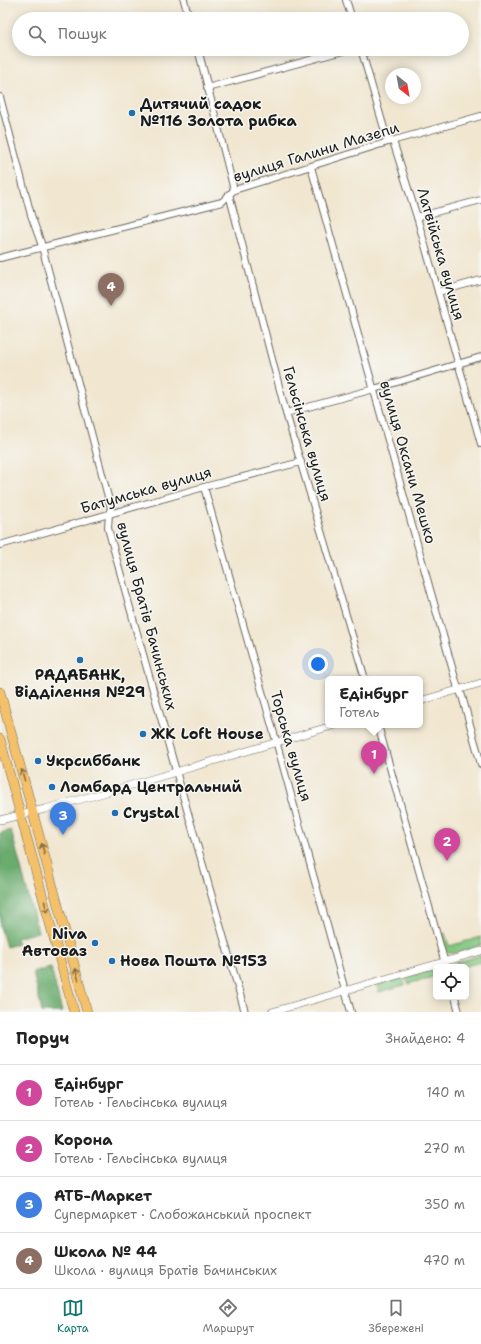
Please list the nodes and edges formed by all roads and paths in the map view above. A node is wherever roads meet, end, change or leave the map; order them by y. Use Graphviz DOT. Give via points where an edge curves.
graph roads {
  1 [pos="184,0"];
  2 [pos="346,0"];
  3 [pos="187,12"];
  4 [pos="350,12"];
  5 [pos="200,56"];
  6 [pos="324,56"];
  7 [pos="363,56"];
  8 [pos="207,88"];
  9 [pos="0,97"];
  10 [pos="481,116"];
  11 [pos="391,142"];
  12 [pos="311,167"];
  13 [pos="231,192"];
  14 [pos="481,200"];
  15 [pos="417,217"];
  16 [pos="42,248"];
  17 [pos="0,258"];
  18 [pos="481,280"];
  19 [pos="438,292"];
  20 [pos="481,357"];
  21 [pos="458,363"];
  22 [pos="374,389"];
  23 [pos="286,413"];
  24 [pos="481,444"];
  25 [pos="301,462"];
  26 [pos="204,487"];
  27 [pos="109,514"];
  28 [pos="0,545"];
  29 [pos="363,676"];
  30 [pos="481,683"];
  31 [pos="459,690"];
  32 [pos="0,692"];
  33 [pos="423,700"];
  34 [pos="325,728"];
  35 [pos="379,728"];
  36 [pos="0,739"];
  37 [pos="276,742"];
  38 [pos="481,764"];
  39 [pos="177,771"];
  40 [pos="33,812"];
  41 [pos="21,815"];
  42 [pos="0,820"];
  43 [pos="481,951"];
  44 [pos="445,964"];
  45 [pos="433,967"];
  46 [pos="345,990"];
  47 [pos="456,1000"];
  48 [pos="74,1012"];
  49 [pos="87,1012"];
  50 [pos="245,1012"];
  51 [pos="272,1012"];
  52 [pos="351,1012"];
  53 [pos="459,1012"];
  1 -- 3 [label="street"];
  2 -- 4 [label="street"];
  5 -- 8 [label="street, Гельсінська вулиця"];
  6 -- 8 [label="street"];
  7 -- 11 [label="street, Латвійська вулиця"];
  8 -- 13 [label="street, Гельсінська вулиця"];
  9 -- 16 [label="street, вулиця Братів Бачинських"];
  10 -- 11 [label="street, вулиця Галини Мазепи"];
  11 -- 12 [label="street, вулиця Галини Мазепи"];
  11 -- 15 [label="street, Латвійська вулиця"];
  12 -- 13 [label="street, вулиця Галини Мазепи"];
  12 -- 22 [label="street, вулиця Оксани Мешко"];
  13 -- 16 [label="street, вулиця Галини Мазепи" via="222,202"];
  13 -- 23 [label="street, Гельсінська вулиця"];
  14 -- 15 [label="street"];
  15 -- 19 [label="street, Латвійська вулиця"];
  16 -- 17 [label="street, вулиця Галини Мазепи"];
  16 -- 27 [label="street, вулиця Братів Бачинських" via="111,508"];
  18 -- 19 [label="street"];
  19 -- 21 [label="street, Латвійська вулиця"];
  20 -- 21 [label="street"];
  21 -- 22 [label="street"];
  21 -- 24 [label="street, Латвійська вулиця"];
  22 -- 23 [label="street"];
  22 -- 31 [label="street, вулиця Оксани Мешко"];
  23 -- 25 [label="street, Гельсінська вулиця"];
  25 -- 26 [label="street, Батумська вулиця"];
  25 -- 29 [label="street, Гельсінська вулиця"];
  26 -- 27 [label="street, Батумська вулиця"];
  26 -- 37 [label="street, Торська вулиця"];
  27 -- 28 [label="street, Батумська вулиця"];
  27 -- 39 [label="street, вулиця Братів Бачинських" via="108,528"];
  30 -- 31 [label="street"];
  31 -- 33 [label="street"];
  31 -- 38 [label="street, вулиця Оксани Мешко"];
  40 -- 32 [label="main road, one-way"];
  34 -- 37 [label="street"];
  35 -- 44 [label="street"];
  36 -- 41 [label="main road"];
  37 -- 39 [label="street"];
  37 -- 46 [label="street, Торська вулиця"];
  39 -- 40 [label="street"];
  39 -- 50 [label="street, вулиця Братів Бачинських"];
  40 -- 41 [label="street"];
  49 -- 40 [label="main road, one-way"];
  41 -- 42 [label="street"];
  41 -- 48 [label="main road, one-way"];
  43 -- 44 [label="street"];
  45 -- 46 [label="street"];
  46 -- 51 [label="street"];
  46 -- 52 [label="street, Торська вулиця"];
  47 -- 53 [label="street"];
}
